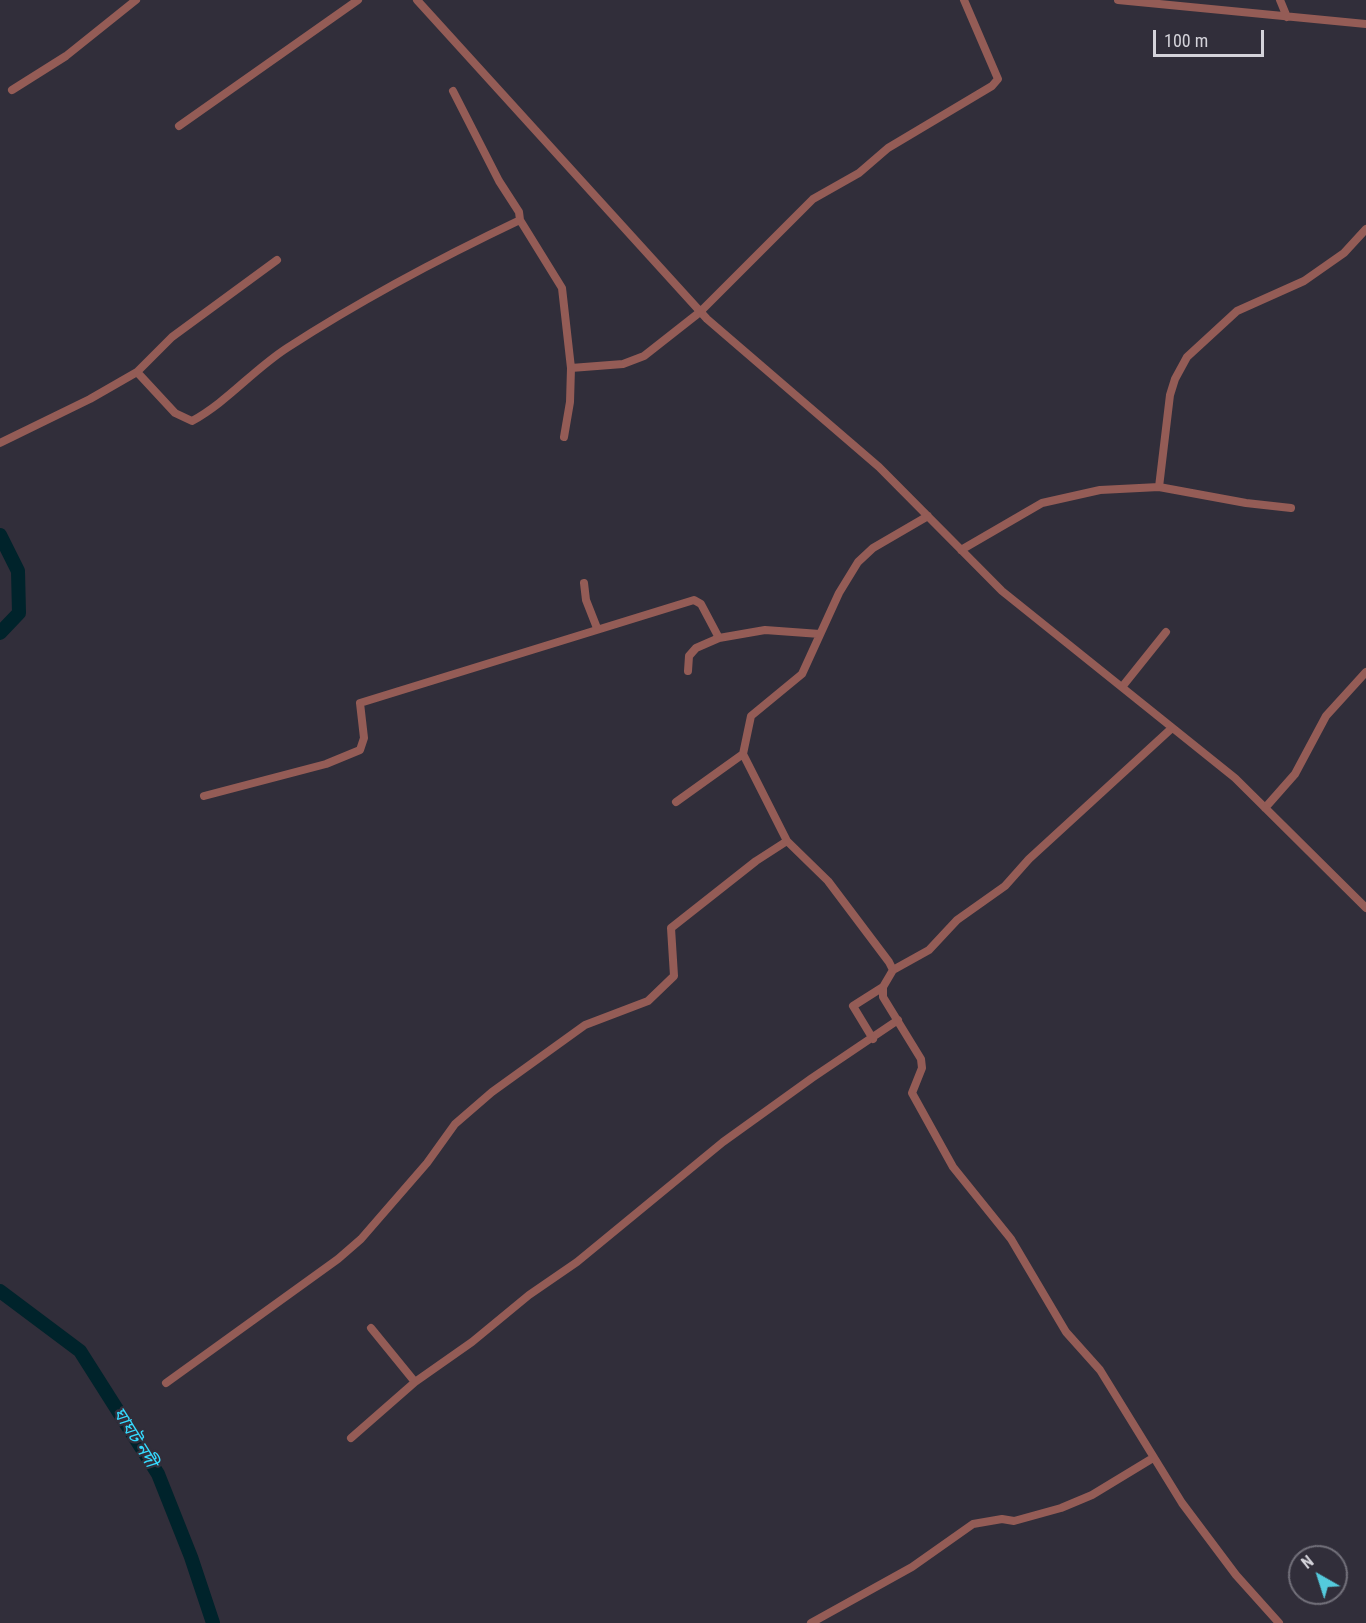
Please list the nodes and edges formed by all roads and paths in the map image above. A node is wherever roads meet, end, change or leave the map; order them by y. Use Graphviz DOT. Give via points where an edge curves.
graph roads {
  1 [pos="136,0"];
  2 [pos="358,0"];
  3 [pos="417,0"];
  4 [pos="964,0"];
  5 [pos="1118,0"];
  6 [pos="1280,0"];
  7 [pos="1287,17"];
  8 [pos="1366,24"];
  9 [pos="12,90"];
  10 [pos="453,91"];
  11 [pos="179,126"];
  12 [pos="520,220"];
  13 [pos="1366,229"];
  14 [pos="277,260"];
  15 [pos="700,312"];
  16 [pos="571,368"];
  17 [pos="137,372"];
  18 [pos="564,437"];
  19 [pos="0,443"];
  20 [pos="1159,487"];
  21 [pos="1291,508"];
  22 [pos="928,516"];
  23 [pos="961,550"];
  24 [pos="584,583"];
  25 [pos="597,628"];
  26 [pos="1166,632"];
  27 [pos="820,634"];
  28 [pos="719,638"];
  29 [pos="688,671"];
  30 [pos="1366,672"];
  31 [pos="1122,687"];
  32 [pos="1172,728"];
  33 [pos="743,754"];
  34 [pos="204,795"];
  35 [pos="676,802"];
  36 [pos="1265,808"];
  37 [pos="787,841"];
  38 [pos="1366,908"];
  39 [pos="893,970"];
  40 [pos="883,987"];
  41 [pos="898,1020"];
  42 [pos="873,1039"];
  43 [pos="371,1328"];
  44 [pos="415,1382"];
  45 [pos="166,1383"];
  46 [pos="351,1438"];
  47 [pos="1153,1458"];
  48 [pos="811,1623"];
  49 [pos="1279,1623"];
  1 -- 9 [label="street" via="66,56"];
  2 -- 11 [label="street"];
  3 -- 15 [label="street"];
  4 -- 15 [label="street" via="998,80 888,148 859,173 813,199"];
  5 -- 7 [label="street"];
  6 -- 7 [label="street"];
  7 -- 8 [label="street"];
  10 -- 12 [label="street"];
  12 -- 16 [label="street" via="562,288"];
  12 -- 17 [label="street" via="443,256 284,350 210,411 192,421 175,413"];
  13 -- 20 [label="street" via="1344,253 1304,281 1237,311 1187,357 1170,395"];
  14 -- 17 [label="street" via="172,337"];
  15 -- 16 [label="street" via="644,356 624,364"];
  15 -- 22 [label="street" via="879,467"];
  16 -- 18 [label="street"];
  17 -- 19 [label="street"];
  20 -- 21 [label="street"];
  20 -- 23 [label="street" via="1100,490 1042,503"];
  22 -- 23 [label="street"];
  22 -- 27 [label="street" via="873,548 858,562"];
  23 -- 31 [label="street" via="1002,591"];
  24 -- 25 [label="street"];
  25 -- 28 [label="street" via="694,600 701,604"];
  25 -- 34 [label="street" via="360,703 364,738 360,750 326,764"];
  26 -- 31 [label="street"];
  27 -- 28 [label="street" via="765,630"];
  27 -- 33 [label="street" via="802,674 751,716"];
  28 -- 29 [label="street" via="696,648 689,656"];
  30 -- 36 [label="street" via="1326,717 1295,774"];
  31 -- 32 [label="street"];
  32 -- 36 [label="street" via="1235,778"];
  32 -- 39 [label="street" via="1029,859 1005,886 957,920 929,950"];
  33 -- 35 [label="street"];
  33 -- 37 [label="street"];
  36 -- 38 [label="street"];
  37 -- 39 [label="street" via="828,881"];
  37 -- 45 [label="street" via="670,928 674,976 648,1000 585,1024 492,1092 455,1124 383,1214 339,1259"];
  39 -- 40 [label="street"];
  40 -- 41 [label="street" via="883,997"];
  40 -- 42 [label="street" via="853,1006"];
  41 -- 42 [label="street"];
  41 -- 47 [label="street" via="921,1059 922,1068 912,1094 938,1142 953,1167 1011,1239 1066,1332 1100,1370"];
  42 -- 44 [label="street" via="768,1109 577,1262"];
  43 -- 44 [label="street"];
  44 -- 46 [label="street"];
  47 -- 48 [label="street" via="1092,1495 1061,1508 1014,1521 973,1524 912,1567"];
  47 -- 49 [label="street" via="1205,1537"];
}
